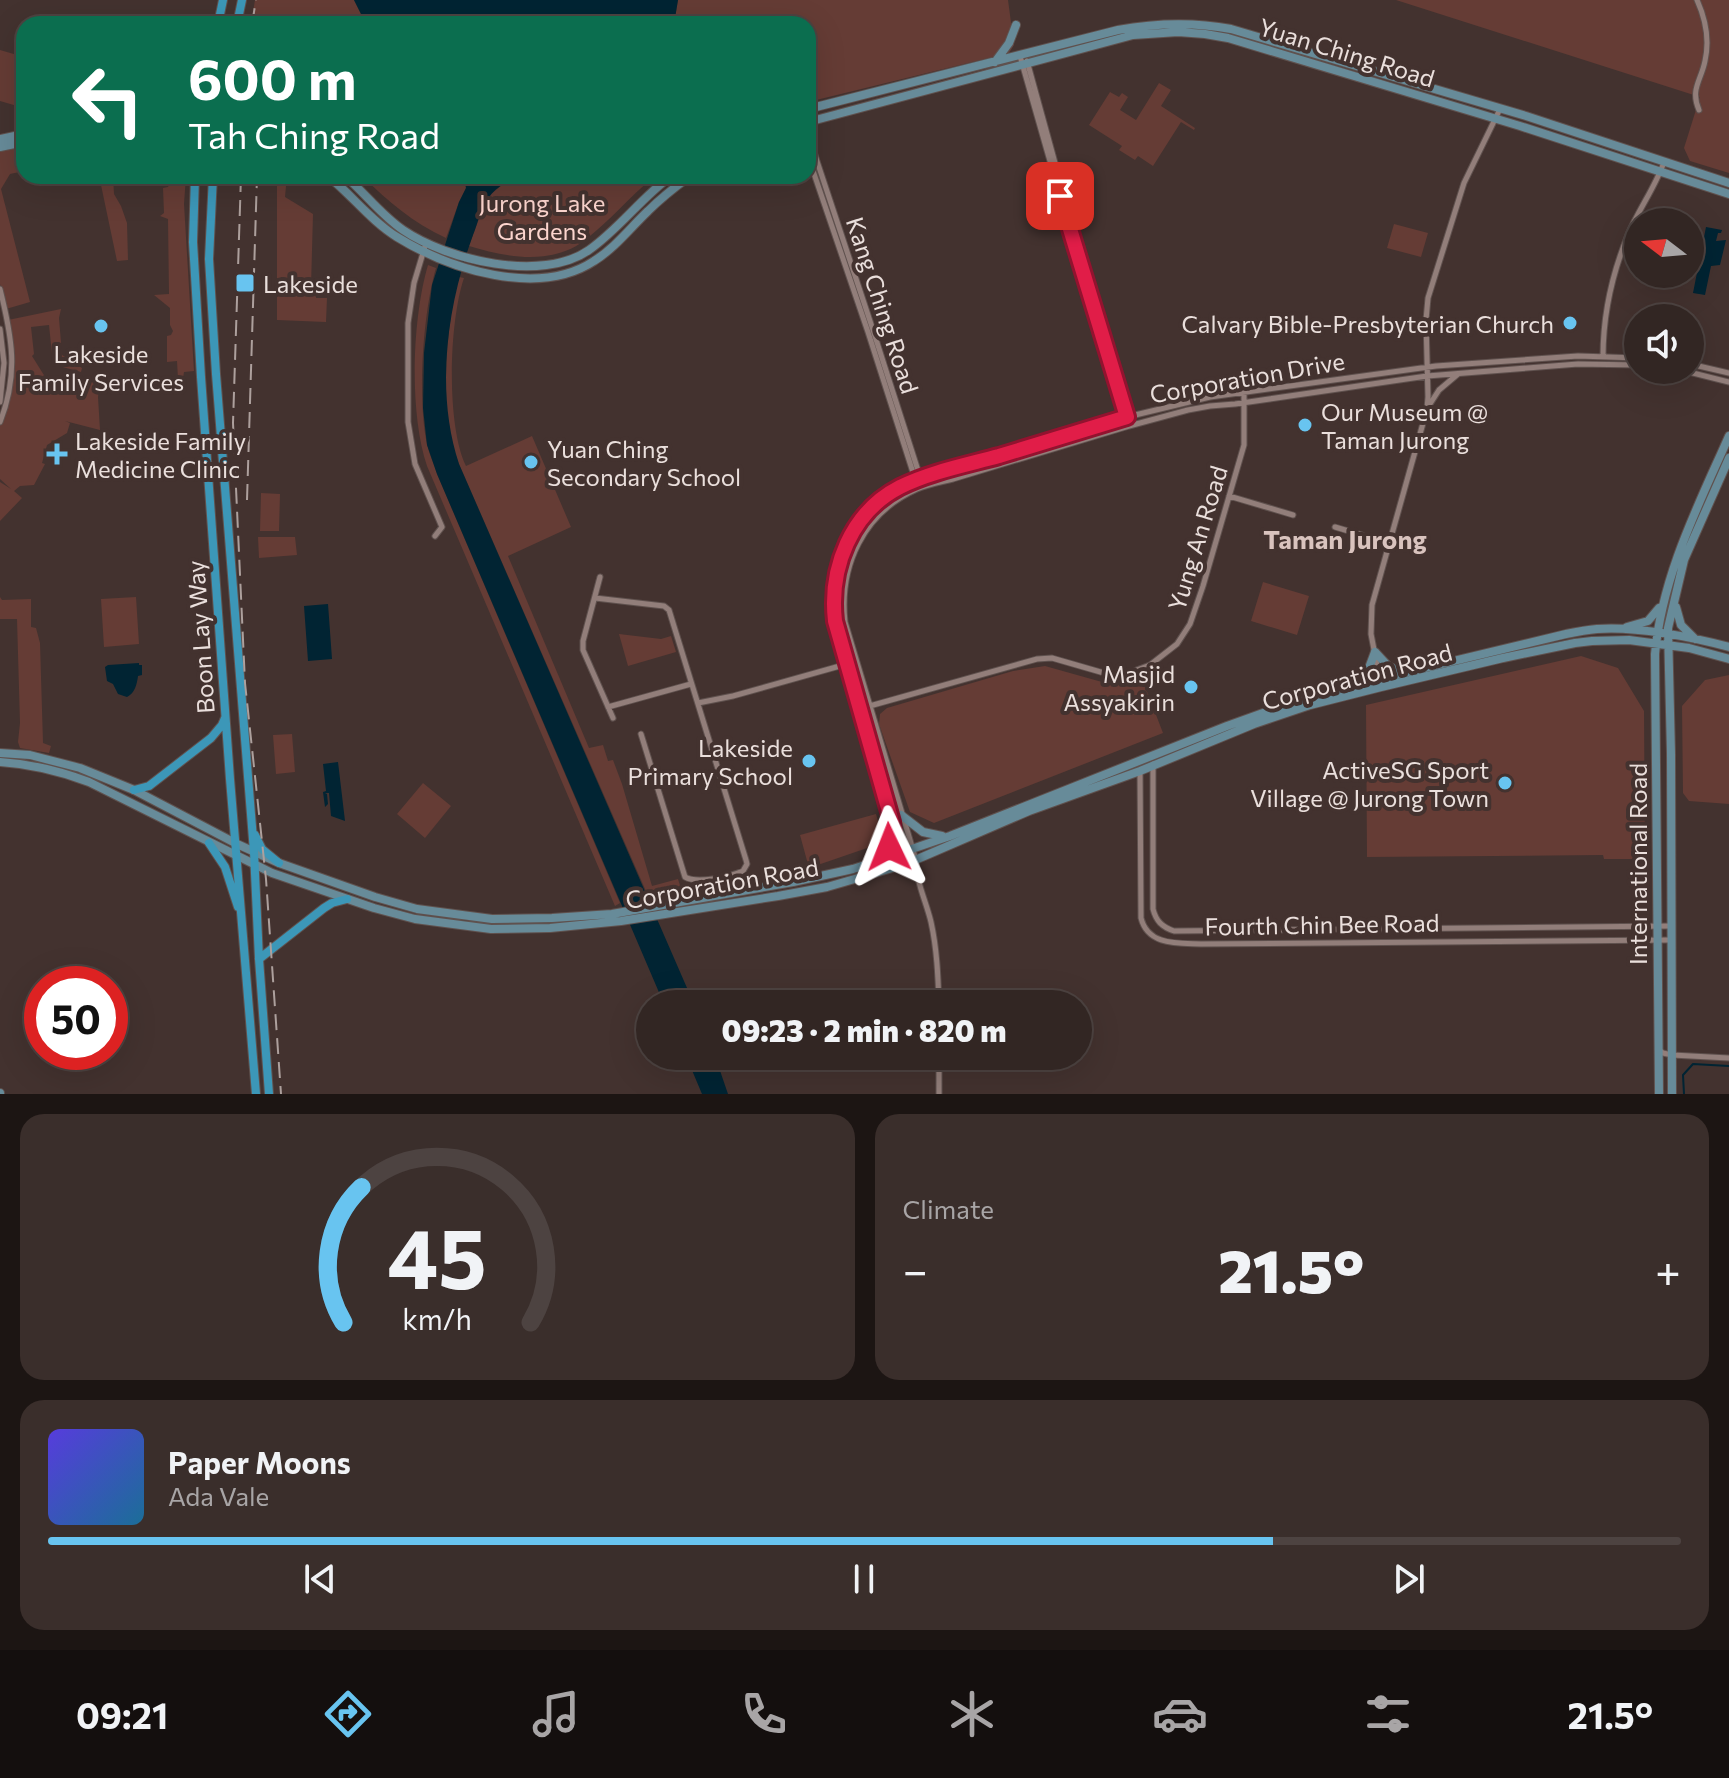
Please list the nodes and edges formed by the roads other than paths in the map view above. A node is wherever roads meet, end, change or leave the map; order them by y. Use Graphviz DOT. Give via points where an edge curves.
graph roads {
  1 [pos="1697,0"];
  2 [pos="1016,25"];
  3 [pos="1024,60"];
  4 [pos="994,63"];
  5 [pos="816,107"];
  6 [pos="1699,110"];
  7 [pos="1497,113"];
  8 [pos="816,120"];
  9 [pos="816,159"];
  10 [pos="1663,167"];
  11 [pos="816,179"];
  12 [pos="1729,183"];
  13 [pos="194,184"];
  14 [pos="213,184"];
  15 [pos="338,184"];
  16 [pos="353,184"];
  17 [pos="662,184"];
  18 [pos="680,184"];
  19 [pos="1729,194"];
  20 [pos="424,247"];
  21 [pos="466,262"];
  22 [pos="0,289"];
  23 [pos="0,329"];
  24 [pos="877,351"];
  25 [pos="1603,355"];
  26 [pos="1624,357"];
  27 [pos="1602,364"];
  28 [pos="1624,365"];
  29 [pos="1426,367"];
  30 [pos="1704,367"];
  31 [pos="1459,373"];
  32 [pos="1729,373"];
  33 [pos="1427,376"];
  34 [pos="1704,376"];
  35 [pos="1729,382"];
  36 [pos="1244,393"];
  37 [pos="0,402"];
  38 [pos="1244,403"];
  39 [pos="1427,409"];
  40 [pos="1129,417"];
  41 [pos="0,422"];
  42 [pos="1131,425"];
  43 [pos="1729,436"];
  44 [pos="1729,458"];
  45 [pos="918,480"];
  46 [pos="921,487"];
  47 [pos="1229,496"];
  48 [pos="1293,515"];
  49 [pos="1335,527"];
  50 [pos="435,536"];
  51 [pos="1389,543"];
  52 [pos="600,577"];
  53 [pos="595,598"];
  54 [pos="1675,598"];
  55 [pos="1664,600"];
  56 [pos="1619,629"];
  57 [pos="1657,633"];
  58 [pos="1668,635"];
  59 [pos="1695,639"];
  60 [pos="1656,644"];
  61 [pos="1668,645"];
  62 [pos="1729,647"];
  63 [pos="1375,652"];
  64 [pos="1729,659"];
  65 [pos="847,664"];
  66 [pos="1402,672"];
  67 [pos="1380,682"];
  68 [pos="692,684"];
  69 [pos="1355,684"];
  70 [pos="698,703"];
  71 [pos="869,706"];
  72 [pos="608,707"];
  73 [pos="859,709"];
  74 [pos="226,716"];
  75 [pos="613,718"];
  76 [pos="641,734"];
  77 [pos="0,753"];
  78 [pos="1153,755"];
  79 [pos="7,760"];
  80 [pos="1140,761"];
  81 [pos="1153,766"];
  82 [pos="1140,771"];
  83 [pos="134,790"];
  84 [pos="901,815"];
  85 [pos="892,822"];
  86 [pos="252,827"];
  87 [pos="950,836"];
  88 [pos="209,843"];
  89 [pos="237,844"];
  90 [pos="912,849"];
  91 [pos="254,852"];
  92 [pos="902,853"];
  93 [pos="238,857"];
  94 [pos="916,860"];
  95 [pos="879,861"];
  96 [pos="279,863"];
  97 [pos="906,864"];
  98 [pos="254,865"];
  99 [pos="916,875"];
  100 [pos="716,878"];
  101 [pos="776,885"];
  102 [pos="720,896"];
  103 [pos="778,896"];
  104 [pos="347,899"];
  105 [pos="654,910"];
  106 [pos="241,915"];
  107 [pos="620,917"];
  108 [pos="1657,926"];
  109 [pos="1672,926"];
  110 [pos="1657,940"];
  111 [pos="1672,940"];
  112 [pos="259,959"];
  113 [pos="938,990"];
  114 [pos="1658,1049"];
  115 [pos="1672,1055"];
  116 [pos="1729,1058"];
  117 [pos="939,1070"];
  118 [pos="256,1094"];
  119 [pos="269,1094"];
  120 [pos="939,1094"];
  121 [pos="1659,1094"];
  122 [pos="1672,1094"];
  1 -- 6 [label="street" via="1708,43 1695,89"];
  2 -- 4 [label="main road"];
  3 -- 4 [label="main road, Yuan Ching Road"];
  3 -- 7 [label="main road, Yuan Ching Road" via="1129,28 1194,24 1231,29"];
  3 -- 8 [label="main road, Yuan Ching Road"];
  3 -- 40 [label="street" via="1082,273"];
  4 -- 5 [label="main road, Yuan Ching Road"];
  7 -- 10 [label="main road, Yuan Ching Road"];
  7 -- 29 [label="street" via="1464,183 1428,298"];
  9 -- 24 [label="street, Kang Ching Road"];
  10 -- 12 [label="main road, Yuan Ching Road"];
  10 -- 19 [label="main road, Yuan Ching Road"];
  10 -- 25 [label="street" via="1628,235 1606,310"];
  11 -- 24 [label="street, Kang Ching Road"];
  13 -- 74 [label="main road, Boon Lay Way" via="200,362"];
  14 -- 86 [label="main road, Boon Lay Way" via="209,259 216,374"];
  15 -- 20 [label="main road" via="396,236"];
  16 -- 20 [label="main road"];
  17 -- 21 [label="main road" via="579,256 549,265"];
  18 -- 21 [label="main road" via="605,253 576,271 527,280"];
  20 -- 21 [label="main road"];
  20 -- 50 [label="street" via="408,323 408,422 415,464 442,527"];
  22 -- 41 [label="street" via="13,365"];
  23 -- 37 [label="street"];
  24 -- 45 [label="street, Kang Ching Road"];
  25 -- 26 [label="street, Corporation Drive"];
  25 -- 27 [label="street"];
  25 -- 29 [label="street, Corporation Drive"];
  27 -- 28 [label="street, Corporation Drive"];
  27 -- 31 [label="street, Corporation Drive"];
  29 -- 33 [label="street"];
  29 -- 36 [label="street, Corporation Drive"];
  30 -- 32 [label="street"];
  31 -- 33 [label="street, Corporation Drive"];
  31 -- 39 [label="street"];
  33 -- 38 [label="street, Corporation Drive"];
  33 -- 39 [label="street"];
  34 -- 35 [label="street"];
  36 -- 38 [label="street, Yung An Road"];
  36 -- 40 [label="street, Corporation Drive"];
  38 -- 42 [label="street, Corporation Drive"];
  38 -- 47 [label="street, Yung An Road" via="1244,445"];
  39 -- 51 [label="street"];
  40 -- 42 [label="street"];
  40 -- 45 [label="street, Corporation Drive"];
  42 -- 46 [label="street, Corporation Drive"];
  43 -- 55 [label="main road, International Road"];
  44 -- 54 [label="main road, International Road" via="1687,552"];
  45 -- 46 [label="street, Kang Ching Road"];
  45 -- 65 [label="street, Corporation Drive" via="880,500 861,518 843,552 834,611"];
  46 -- 71 [label="street, Corporation Drive" via="871,525 852,554 846,575 845,622"];
  47 -- 48 [label="street"];
  47 -- 71 [label="street, Yung An Road" via="1190,624 1177,644 1150,665 1104,673 1052,658 1037,659"];
  49 -- 51 [label="street"];
  51 -- 63 [label="street" via="1372,605"];
  52 -- 53 [label="street"];
  53 -- 68 [label="street" via="667,607"];
  53 -- 72 [label="street" via="583,650"];
  54 -- 58 [label="main road, International Road"];
  54 -- 59 [label="main road" via="1679,620"];
  55 -- 56 [label="main road" via="1648,621"];
  55 -- 57 [label="main road, International Road"];
  56 -- 57 [label="main road, Corporation Road"];
  56 -- 66 [label="main road, Corporation Road" via="1566,634"];
  57 -- 58 [label="main road, Corporation Road"];
  57 -- 60 [label="main road, International Road"];
  58 -- 59 [label="main road, Corporation Road"];
  58 -- 61 [label="main road, International Road"];
  59 -- 62 [label="main road, Corporation Road"];
  60 -- 61 [label="main road, Corporation Road"];
  60 -- 67 [label="main road, Corporation Road" via="1575,643"];
  60 -- 108 [label="main road, International Road"];
  61 -- 64 [label="main road, Corporation Road"];
  61 -- 109 [label="main road, International Road"];
  63 -- 66 [label="main road"];
  63 -- 67 [label="street"];
  63 -- 69 [label="main road"];
  65 -- 70 [label="street"];
  65 -- 73 [label="street, Corporation Drive"];
  66 -- 67 [label="main road, Corporation Road"];
  67 -- 69 [label="main road, Corporation Road"];
  67 -- 81 [label="main road, Corporation Road" via="1254,724"];
  68 -- 70 [label="street"];
  68 -- 72 [label="street"];
  69 -- 78 [label="main road, Corporation Road"];
  70 -- 100 [label="street" via="747,864 740,873"];
  71 -- 73 [label="street, Yung An Road"];
  71 -- 84 [label="street, Corporation Drive"];
  72 -- 75 [label="street"];
  73 -- 85 [label="street, Corporation Drive"];
  74 -- 83 [label="main road" via="217,733 149,786"];
  74 -- 89 [label="main road, Boon Lay Way"];
  76 -- 100 [label="street" via="685,877"];
  77 -- 79 [label="main road, Corporation Road"];
  78 -- 80 [label="main road, Corporation Road"];
  78 -- 81 [label="street, Fourth Chin Bee Road"];
  79 -- 83 [label="main road, Corporation Road" via="53,759"];
  79 -- 88 [label="main road, Corporation Road" via="89,782"];
  80 -- 82 [label="street, Fourth Chin Bee Road"];
  80 -- 87 [label="main road, Corporation Road"];
  81 -- 82 [label="main road, Corporation Road"];
  81 -- 108 [label="street, Fourth Chin Bee Road" via="1153,909 1159,923 1174,931"];
  82 -- 94 [label="main road, Corporation Road"];
  82 -- 110 [label="street, Fourth Chin Bee Road" via="1141,916 1143,926 1161,941"];
  83 -- 89 [label="main road, Corporation Road"];
  84 -- 87 [label="main road" via="923,832"];
  84 -- 90 [label="street, Corporation Drive"];
  85 -- 92 [label="street, Corporation Drive"];
  85 -- 95 [label="main road" via="889,847"];
  86 -- 91 [label="main road, Boon Lay Way"];
  86 -- 96 [label="main road" via="262,849"];
  87 -- 90 [label="main road, Corporation Road"];
  88 -- 93 [label="main road, Corporation Road"];
  88 -- 106 [label="main road" via="225,867"];
  89 -- 91 [label="main road, Corporation Road"];
  89 -- 93 [label="main road, Boon Lay Way"];
  90 -- 92 [label="main road, Corporation Road"];
  90 -- 94 [label="street, Corporation Drive"];
  91 -- 96 [label="main road, Corporation Road"];
  91 -- 98 [label="main road, Boon Lay Way"];
  92 -- 95 [label="main road, Corporation Road"];
  92 -- 97 [label="street, Corporation Drive"];
  93 -- 98 [label="main road, Corporation Road"];
  93 -- 106 [label="main road, Boon Lay Way"];
  94 -- 97 [label="main road, Corporation Road"];
  94 -- 99 [label="street, Corporation Drive"];
  95 -- 101 [label="main road, Corporation Road"];
  96 -- 107 [label="main road, Corporation Road" via="417,909 492,919"];
  97 -- 99 [label="street"];
  97 -- 103 [label="main road, Corporation Road"];
  98 -- 104 [label="main road, Corporation Road"];
  98 -- 112 [label="main road, Boon Lay Way"];
  99 -- 113 [label="street" via="934,935"];
  100 -- 102 [label="street"];
  101 -- 102 [label="main road, Corporation Road"];
  101 -- 103 [label="main road"];
  102 -- 105 [label="main road, Corporation Road"];
  103 -- 105 [label="main road, Corporation Road"];
  104 -- 107 [label="main road, Corporation Road" via="415,919 491,929 550,928"];
  104 -- 112 [label="main road" via="324,908"];
  105 -- 107 [label="main road, Corporation Road"];
  106 -- 118 [label="main road, Boon Lay Way"];
  108 -- 109 [label="street, Fourth Chin Bee Road"];
  108 -- 110 [label="main road, International Road"];
  109 -- 111 [label="main road, International Road"];
  110 -- 111 [label="street, Fourth Chin Bee Road"];
  110 -- 114 [label="main road, International Road"];
  111 -- 115 [label="main road, International Road"];
  112 -- 119 [label="main road, Boon Lay Way"];
  114 -- 115 [label="street"];
  114 -- 121 [label="main road, International Road"];
  115 -- 116 [label="street"];
  115 -- 122 [label="main road, International Road"];
  117 -- 120 [label="street"];
}
